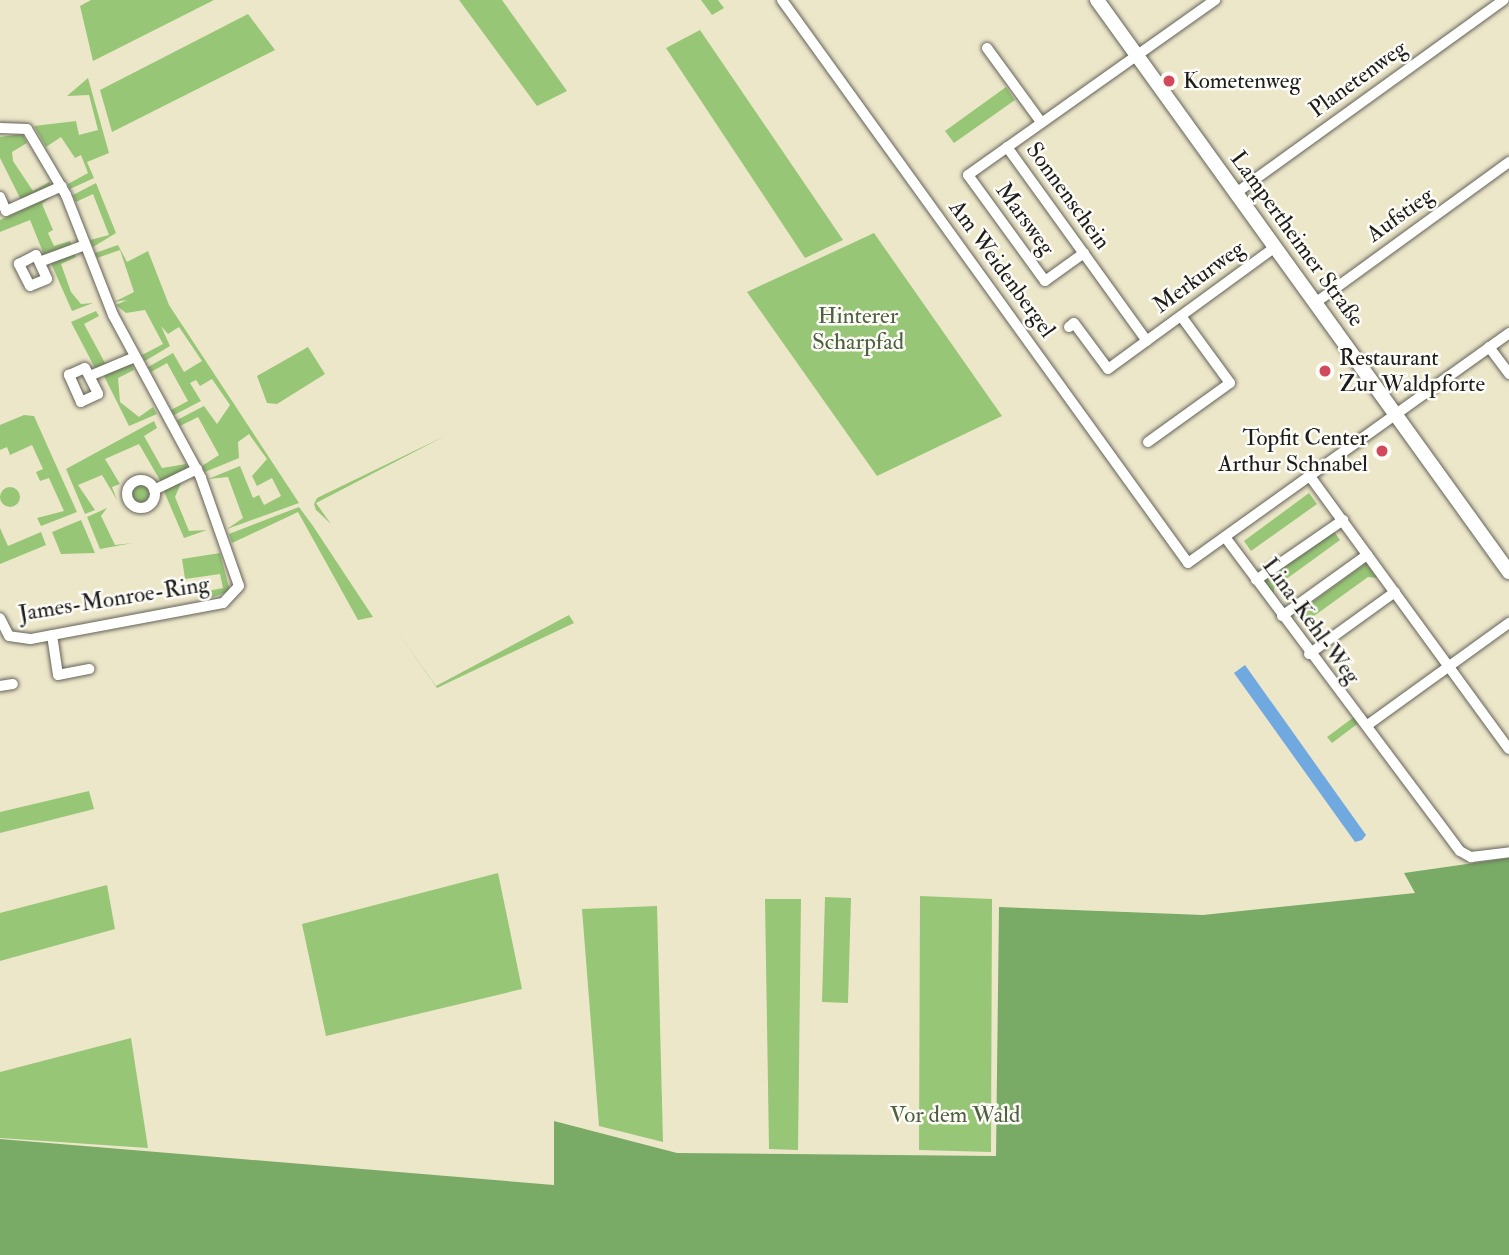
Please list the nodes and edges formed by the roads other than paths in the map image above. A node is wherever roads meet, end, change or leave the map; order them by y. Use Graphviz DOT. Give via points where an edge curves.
graph roads {
  1 [pos="782,0"];
  2 [pos="1097,0"];
  3 [pos="1215,0"];
  4 [pos="1504,0"];
  5 [pos="987,48"];
  6 [pos="1137,55"];
  7 [pos="1041,122"];
  8 [pos="0,128"];
  9 [pos="1007,147"];
  10 [pos="1509,162"];
  11 [pos="968,175"];
  12 [pos="62,187"];
  13 [pos="1236,193"];
  14 [pos="0,197"];
  15 [pos="85,245"];
  16 [pos="1275,247"];
  17 [pos="1084,253"];
  18 [pos="42,261"];
  19 [pos="1095,270"];
  20 [pos="1315,303"];
  21 [pos="1181,316"];
  22 [pos="1069,327"];
  23 [pos="1509,333"];
  24 [pos="1147,341"];
  25 [pos="1489,347"];
  26 [pos="135,357"];
  27 [pos="1509,374"];
  28 [pos="92,375"];
  29 [pos="1395,415"];
  30 [pos="1148,442"];
  31 [pos="197,469"];
  32 [pos="1310,475"];
  33 [pos="154,489"];
  34 [pos="1343,520"];
  35 [pos="1225,537"];
  36 [pos="1367,555"];
  37 [pos="1509,572"];
  38 [pos="1256,580"];
  39 [pos="1395,592"];
  40 [pos="1282,616"];
  41 [pos="0,618"];
  42 [pos="1509,622"];
  43 [pos="52,635"];
  44 [pos="5,638"];
  45 [pos="1309,654"];
  46 [pos="1450,666"];
  47 [pos="89,669"];
  48 [pos="13,684"];
  49 [pos="0,687"];
  50 [pos="1369,724"];
  51 [pos="1509,749"];
  52 [pos="1509,852"];
  1 -- 35 [label="street, Am Weidenbergel" via="1188,563"];
  2 -- 6 [label="street, Lampertheimer Straße"];
  3 -- 6 [label="street, Sonnenschein"];
  4 -- 13 [label="street, Planetenweg"];
  5 -- 7 [label="street, Sonnenschein"];
  6 -- 7 [label="street, Sonnenschein"];
  6 -- 13 [label="street, Lampertheimer Straße"];
  7 -- 9 [label="street, Sonnenschein"];
  8 -- 12 [label="street, James-Monroe-Ring" via="27,129"];
  9 -- 11 [label="street, Sonnenschein"];
  9 -- 17 [label="street, Sonnenschein"];
  10 -- 20 [label="street, Aufstieg"];
  11 -- 17 [label="street, Marsweg" via="1045,281"];
  12 -- 14 [label="street" via="6,211"];
  12 -- 15 [label="street, James-Monroe-Ring"];
  13 -- 16 [label="street, Lampertheimer Straße"];
  15 -- 18 [label="street"];
  15 -- 26 [label="street, James-Monroe-Ring"];
  16 -- 20 [label="street, Lampertheimer Straße"];
  16 -- 21 [label="street, Merkurweg"];
  17 -- 19 [label="street, Sonnenschein"];
  19 -- 24 [label="street, Merkurweg"];
  20 -- 29 [label="street, Lampertheimer Straße"];
  21 -- 24 [label="street, Merkurweg"];
  21 -- 30 [label="street" via="1230,383"];
  22 -- 24 [label="street, Merkurweg" via="1074,323 1108,369"];
  23 -- 25 [label="street"];
  25 -- 27 [label="street"];
  25 -- 29 [label="street"];
  26 -- 28 [label="street"];
  26 -- 31 [label="street, James-Monroe-Ring"];
  29 -- 32 [label="street"];
  29 -- 37 [label="street, Lampertheimer Straße"];
  31 -- 33 [label="street"];
  31 -- 43 [label="street, James-Monroe-Ring" via="237,577 233,597"];
  32 -- 34 [label="street"];
  32 -- 35 [label="street"];
  34 -- 36 [label="street"];
  34 -- 38 [label="street"];
  35 -- 38 [label="street, Lina-Kehl-Weg"];
  36 -- 39 [label="street"];
  36 -- 40 [label="street"];
  38 -- 40 [label="street, Lina-Kehl-Weg"];
  39 -- 45 [label="street"];
  39 -- 46 [label="street"];
  40 -- 45 [label="street, Lina-Kehl-Weg"];
  41 -- 44 [label="street, James-Monroe-Ring"];
  42 -- 46 [label="street"];
  43 -- 44 [label="street, James-Monroe-Ring"];
  43 -- 47 [label="street" via="58,675"];
  45 -- 50 [label="street, Lina-Kehl-Weg" via="1348,707"];
  46 -- 50 [label="street"];
  46 -- 51 [label="street"];
  48 -- 49 [label="street"];
  50 -- 52 [label="street, Lina-Kehl-Weg" via="1460,851 1471,857"];
}
